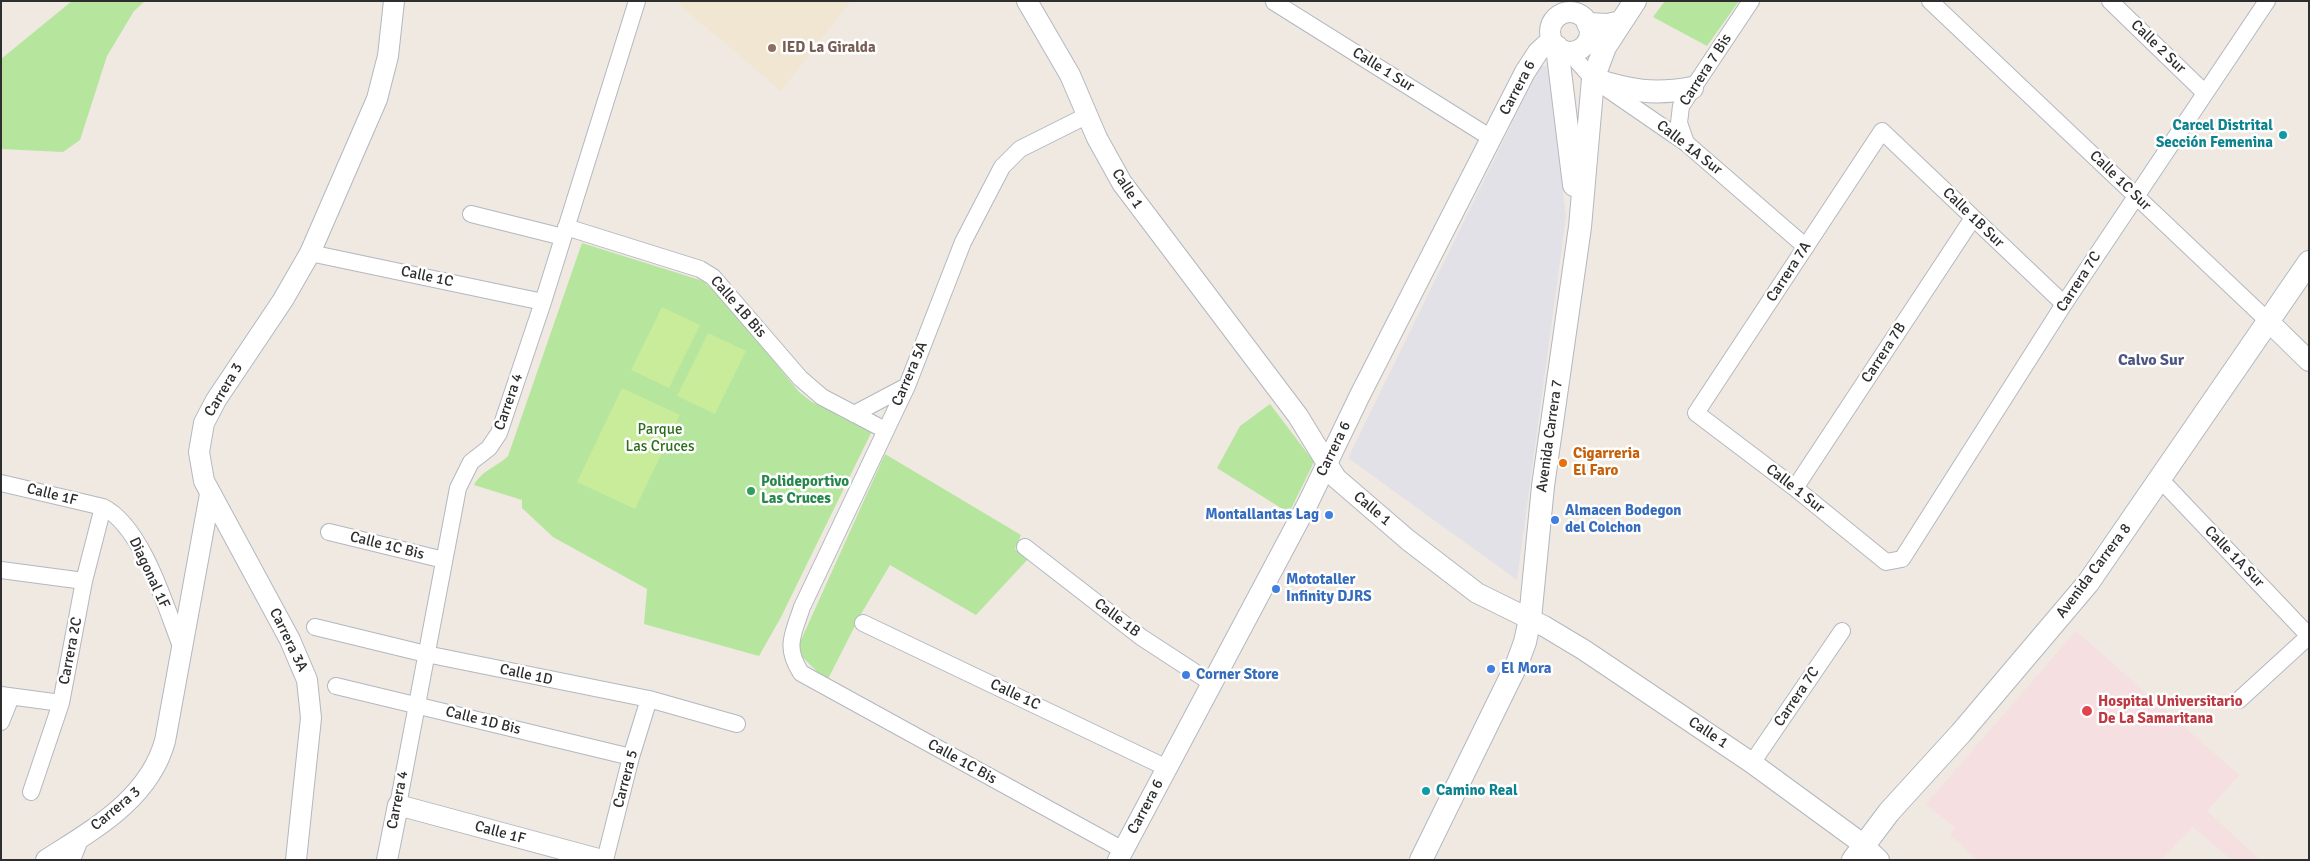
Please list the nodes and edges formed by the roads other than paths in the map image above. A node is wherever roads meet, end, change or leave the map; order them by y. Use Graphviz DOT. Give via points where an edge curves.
graph roads {
  1 [pos="394,1"];
  2 [pos="637,1"];
  3 [pos="1027,1"];
  4 [pos="1635,1"];
  5 [pos="1751,1"];
  6 [pos="1930,1"];
  7 [pos="2267,1"];
  8 [pos="1274,2"];
  9 [pos="2115,3"];
  10 [pos="1574,11"];
  11 [pos="1621,22"];
  12 [pos="1559,47"];
  13 [pos="1594,79"];
  14 [pos="1692,88"];
  15 [pos="2205,93"];
  16 [pos="1088,115"];
  17 [pos="1882,131"];
  18 [pos="1492,138"];
  19 [pos="1686,143"];
  20 [pos="2136,196"];
  21 [pos="472,214"];
  22 [pos="1973,218"];
  23 [pos="1580,227"];
  24 [pos="564,232"];
  25 [pos="1806,247"];
  26 [pos="310,253"];
  27 [pos="2309,262"];
  28 [pos="543,302"];
  29 [pos="2064,304"];
  30 [pos="2268,321"];
  31 [pos="2309,361"];
  32 [pos="907,386"];
  33 [pos="1696,413"];
  34 [pos="854,414"];
  35 [pos="885,430"];
  36 [pos="1327,463"];
  37 [pos="2160,479"];
  38 [pos="1,483"];
  39 [pos="1795,488"];
  40 [pos="210,494"];
  41 [pos="103,507"];
  42 [pos="329,532"];
  43 [pos="1025,547"];
  44 [pos="444,560"];
  45 [pos="1892,562"];
  46 [pos="1,570"];
  47 [pos="84,581"];
  48 [pos="1530,619"];
  49 [pos="862,623"];
  50 [pos="315,627"];
  51 [pos="1842,631"];
  52 [pos="2309,636"];
  53 [pos="182,649"];
  54 [pos="426,654"];
  55 [pos="801,673"];
  56 [pos="1213,684"];
  57 [pos="336,686"];
  58 [pos="6,696"];
  59 [pos="649,700"];
  60 [pos="2239,700"];
  61 [pos="61,703"];
  62 [pos="416,705"];
  63 [pos="1,722"];
  64 [pos="738,724"];
  65 [pos="631,757"];
  66 [pos="1752,763"];
  67 [pos="1167,768"];
  68 [pos="31,792"];
  69 [pos="398,805"];
  70 [pos="81,837"];
  71 [pos="1120,855"];
  72 [pos="1865,855"];
  73 [pos="46,860"];
  74 [pos="72,860"];
  75 [pos="296,860"];
  76 [pos="387,860"];
  77 [pos="603,860"];
  78 [pos="1421,860"];
  1 -- 26 [label="street, Carrera 3" via="388,56 377,99"];
  2 -- 24 [label="street, Carrera 4"];
  3 -- 16 [label="street, Calle 1" via="1063,61"];
  4 -- 11 [label="main road, Avenida Carrera 7"];
  5 -- 14 [label="street, Carrera 7 Bis"];
  6 -- 20 [label="street, Calle 1C Sur"];
  7 -- 15 [label="street, Carrera 7C"];
  8 -- 18 [label="street, Calle 1 Sur"];
  9 -- 15 [label="street, Calle 2 Sur"];
  10 -- 11 [label="main road" via="1608,25"];
  10 -- 12 [label="street" via="1550,28"];
  10 -- 12 [label="street" via="1590,35 1586,46 1576,52"];
  11 -- 13 [label="main road, Avenida Carrera 7" via="1605,47"];
  12 -- 13 [label="street, Calle 1A Sur"];
  12 -- 18 [label="street, Carrera 6" via="1532,61"];
  12 -- 23 [label="main road"];
  13 -- 14 [label="main road" via="1643,92"];
  13 -- 19 [label="street, Calle 1A Sur"];
  13 -- 23 [label="main road, Avenida Carrera 7"];
  14 -- 19 [label="street, Carrera 7 Bis" via="1679,115"];
  15 -- 20 [label="street, Carrera 7C"];
  16 -- 32 [label="street, Carrera 5A" via="1020,149 1002,166 963,242"];
  16 -- 36 [label="street, Calle 1" via="1108,160 1136,205 1298,416"];
  17 -- 22 [label="street, Calle 1B Sur"];
  17 -- 25 [label="street, Carrera 7A"];
  18 -- 36 [label="street, Carrera 6"];
  19 -- 25 [label="street, Calle 1A Sur"];
  20 -- 29 [label="street, Carrera 7C"];
  20 -- 30 [label="street, Calle 1C Sur"];
  21 -- 24 [label="street, Calle 1B Bis"];
  22 -- 29 [label="street, Calle 1B Sur"];
  22 -- 39 [label="street, Carrera 7B"];
  23 -- 48 [label="main road, Avenida Carrera 7" via="1543,486"];
  24 -- 28 [label="street, Carrera 4"];
  24 -- 34 [label="street, Calle 1B Bis" via="700,269 713,277 800,378 822,397"];
  25 -- 33 [label="street, Carrera 7A"];
  26 -- 28 [label="street, Calle 1C"];
  26 -- 40 [label="street, Carrera 3" via="283,300 211,407 204,423 200,438 200,466"];
  27 -- 30 [label="main road, Avenida Carrera 8"];
  28 -- 44 [label="street, Carrera 4" via="496,438 471,462 461,478"];
  29 -- 45 [label="street, Carrera 7C" via="1902,559"];
  30 -- 31 [label="street, Calle 1C Sur"];
  30 -- 37 [label="main road, Avenida Carrera 8"];
  32 -- 34 [label="street"];
  32 -- 35 [label="street, Carrera 5A"];
  33 -- 39 [label="street, Calle 1 Sur"];
  34 -- 35 [label="street, Calle 1B Bis"];
  35 -- 55 [label="street, Carrera 5A" via="802,606 790,644 792,658"];
  36 -- 48 [label="street, Calle 1" via="1351,493 1477,593"];
  36 -- 56 [label="street, Carrera 6"];
  37 -- 52 [label="street, Calle 1A Sur"];
  37 -- 72 [label="main road, Avenida Carrera 8" via="2066,611"];
  38 -- 41 [label="street, Calle 1F"];
  39 -- 45 [label="street, Calle 1 Sur" via="1886,562"];
  40 -- 53 [label="street, Carrera 3"];
  40 -- 75 [label="street, Carrera 3A" via="290,640 307,680 311,718"];
  41 -- 47 [label="street, Carrera 2C"];
  41 -- 53 [label="street, Diagonal 1F" via="115,513 136,540"];
  42 -- 44 [label="street, Calle 1C Bis"];
  43 -- 56 [label="street, Calle 1B" via="1141,637"];
  44 -- 54 [label="street, Carrera 4"];
  46 -- 47 [label="street"];
  47 -- 61 [label="street, Carrera 2C"];
  48 -- 66 [label="street, Calle 1" via="1584,650"];
  48 -- 78 [label="main road, Avenida Carrera 7" via="1517,664"];
  49 -- 67 [label="street, Calle 1C"];
  50 -- 54 [label="street, Calle 1D"];
  51 -- 66 [label="street, Carrera 7C"];
  52 -- 60 [label="street"];
  53 -- 70 [label="street, Carrera 3" via="165,740 156,767 130,800"];
  54 -- 59 [label="street, Calle 1D"];
  54 -- 62 [label="street, Carrera 4"];
  55 -- 71 [label="street, Calle 1C Bis"];
  56 -- 67 [label="street, Carrera 6"];
  57 -- 62 [label="street, Calle 1D Bis"];
  58 -- 61 [label="street"];
  58 -- 63 [label="street"];
  59 -- 64 [label="street, Calle 1D"];
  59 -- 65 [label="street, Carrera 5"];
  61 -- 68 [label="street, Carrera 2C"];
  62 -- 65 [label="street, Calle 1D Bis"];
  62 -- 69 [label="street, Carrera 4"];
  65 -- 77 [label="street, Carrera 5"];
  66 -- 72 [label="street, Calle 1"];
  67 -- 71 [label="street, Carrera 6"];
  69 -- 76 [label="street, Carrera 4"];
  69 -- 77 [label="street, Calle 1F"];
  70 -- 73 [label="street"];
  70 -- 74 [label="street, Carrera 3"];
}
